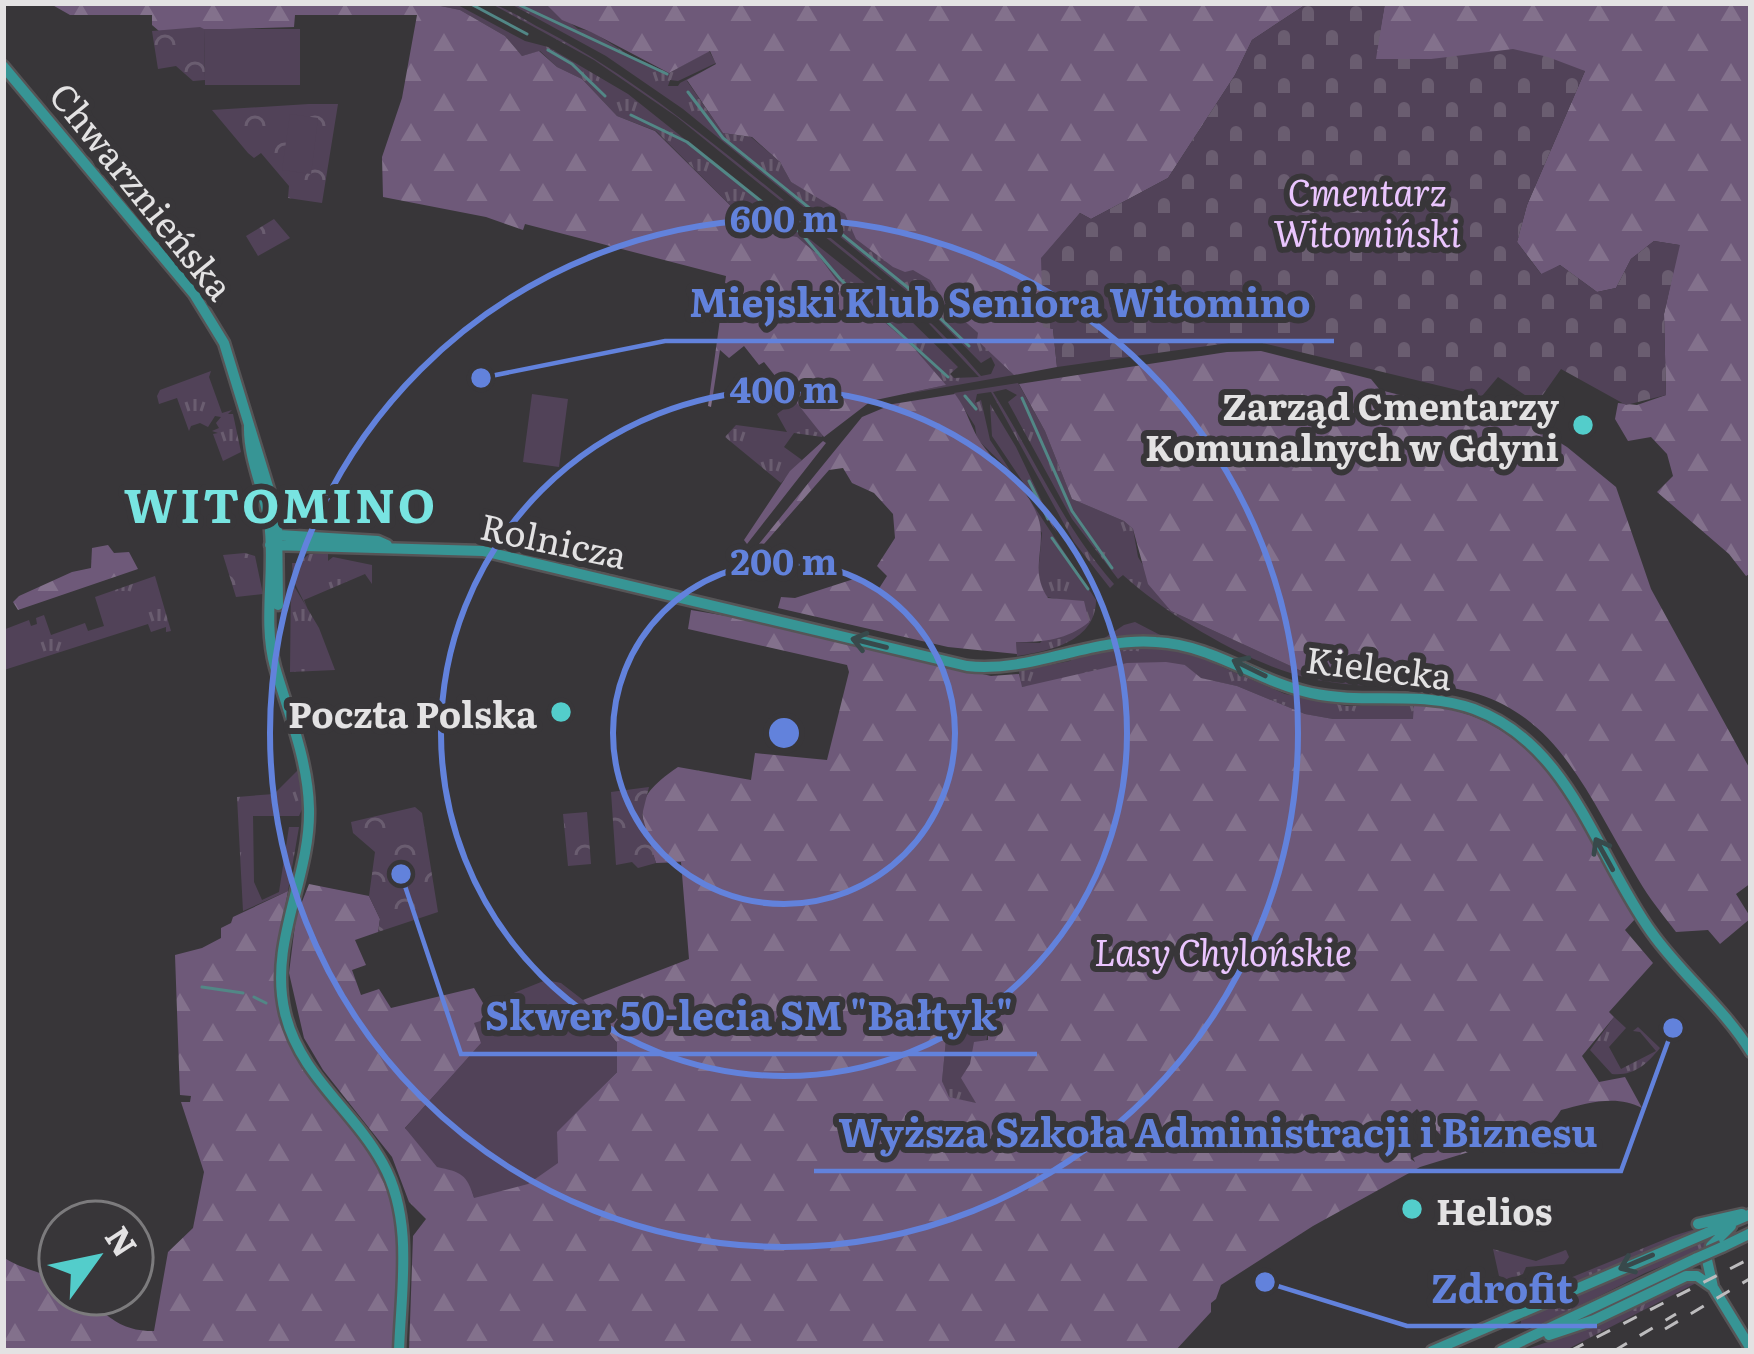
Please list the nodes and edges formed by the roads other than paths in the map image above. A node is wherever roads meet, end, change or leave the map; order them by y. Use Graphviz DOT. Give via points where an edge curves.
graph roads {
  1 [pos="3,66"];
  2 [pos="276,542"];
  3 [pos="708,604"];
  4 [pos="1751,1052"];
  5 [pos="1751,1213"];
  6 [pos="1738,1220"];
  7 [pos="1698,1224"];
  8 [pos="1751,1233"];
  9 [pos="1717,1246"];
  10 [pos="1702,1259"];
  11 [pos="1713,1287"];
  12 [pos="1736,1324"];
  13 [pos="1534,1337"];
  14 [pos="1751,1349"];
  15 [pos="399,1351"];
  16 [pos="1432,1351"];
  17 [pos="1501,1351"];
  18 [pos="1736,1351"];
  1 -- 2 [label="main road, Chwarznieńska" via="206,311 229,355"];
  2 -- 3 [label="main road, Rolnicza" via="483,551"];
  2 -- 15 [label="main road, Chwarznieńska" via="274,664 310,808 281,954 281,995 301,1056 374,1148 395,1193 403,1237"];
  4 -- 3 [label="main road, Kielecka, one-way" via="1636,909 1557,772 1523,736 1475,710 1429,698 1310,693 1213,652 1154,641 1015,667 967,666"];
  5 -- 6 [label="main road"];
  5 -- 7 [label="main road"];
  6 -- 9 [label="main road"];
  6 -- 16 [label="main road, one-way"];
  8 -- 9 [label="main road"];
  9 -- 10 [label="main road, bridge"];
  10 -- 11 [label="main road"];
  10 -- 13 [label="main road"];
  11 -- 12 [label="main road"];
  11 -- 13 [label="main road" via="1686,1276 1594,1321"];
  12 -- 14 [label="main road"];
  12 -- 18 [label="main road"];
  13 -- 17 [label="main road"];
}
